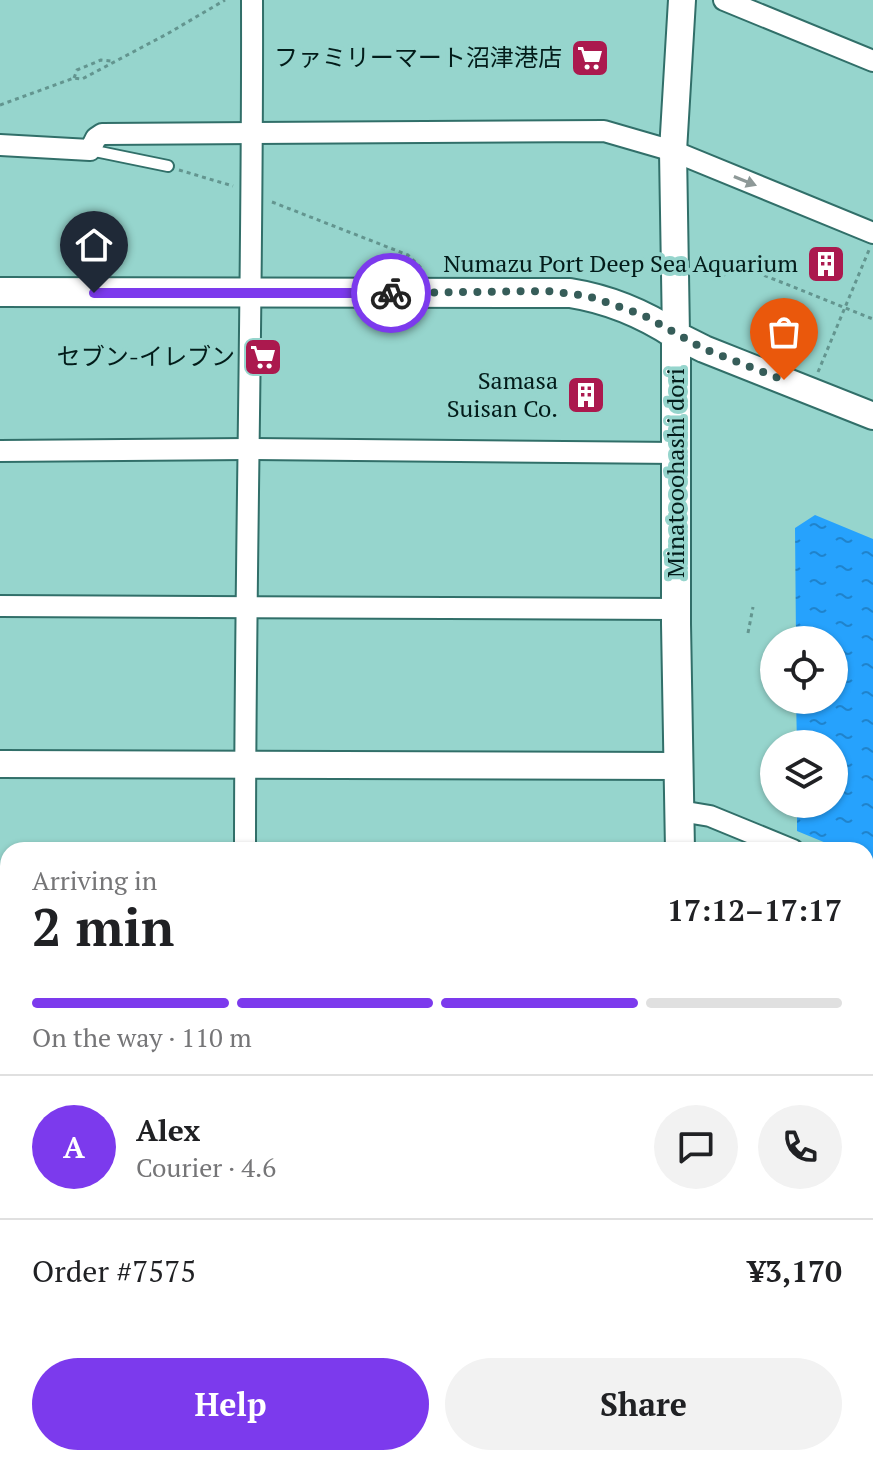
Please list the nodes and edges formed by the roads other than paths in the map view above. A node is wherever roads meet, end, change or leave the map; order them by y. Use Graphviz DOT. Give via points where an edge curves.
graph roads {
  1 [pos="252,0"];
  2 [pos="682,0"];
  3 [pos="724,0"];
  4 [pos="873,61"];
  5 [pos="252,134"];
  6 [pos="0,145"];
  7 [pos="90,150"];
  8 [pos="673,151"];
  9 [pos="168,166"];
  10 [pos="873,233"];
  11 [pos="0,292"];
  12 [pos="251,293"];
  13 [pos="676,335"];
  14 [pos="873,416"];
  15 [pos="247,449"];
  16 [pos="0,451"];
  17 [pos="677,453"];
  18 [pos="0,606"];
  19 [pos="246,608"];
  20 [pos="676,609"];
  21 [pos="0,764"];
  22 [pos="245,765"];
  23 [pos="679,766"];
  24 [pos="680,811"];
  25 [pos="245,842"];
  26 [pos="680,842"];
  27 [pos="773,842"];
  1 -- 5 [label="street"];
  2 -- 8 [label="street, Minatooohashi dori"];
  3 -- 4 [label="street"];
  5 -- 7 [label="street" via="102,134"];
  5 -- 8 [label="street" via="604,131"];
  5 -- 12 [label="street"];
  6 -- 7 [label="street"];
  7 -- 9 [label="lane"];
  8 -- 10 [label="street, one-way"];
  8 -- 13 [label="street, Minatooohashi dori"];
  11 -- 12 [label="main road"];
  12 -- 13 [label="main road" via="570,293 643,315"];
  12 -- 15 [label="street"];
  13 -- 14 [label="street"];
  13 -- 17 [label="main road, Minatooohashi dori"];
  15 -- 16 [label="street"];
  15 -- 17 [label="street"];
  15 -- 19 [label="street"];
  17 -- 20 [label="main road, Minatooohashi dori"];
  18 -- 19 [label="street"];
  19 -- 20 [label="street"];
  19 -- 22 [label="street"];
  20 -- 23 [label="main road, Minatooohashi dori"];
  21 -- 22 [label="street"];
  22 -- 23 [label="street"];
  22 -- 25 [label="street"];
  23 -- 24 [label="main road, Minatooohashi dori"];
  24 -- 26 [label="main road, Minatooohashi dori"];
  24 -- 27 [label="street" via="710,816"];
}
